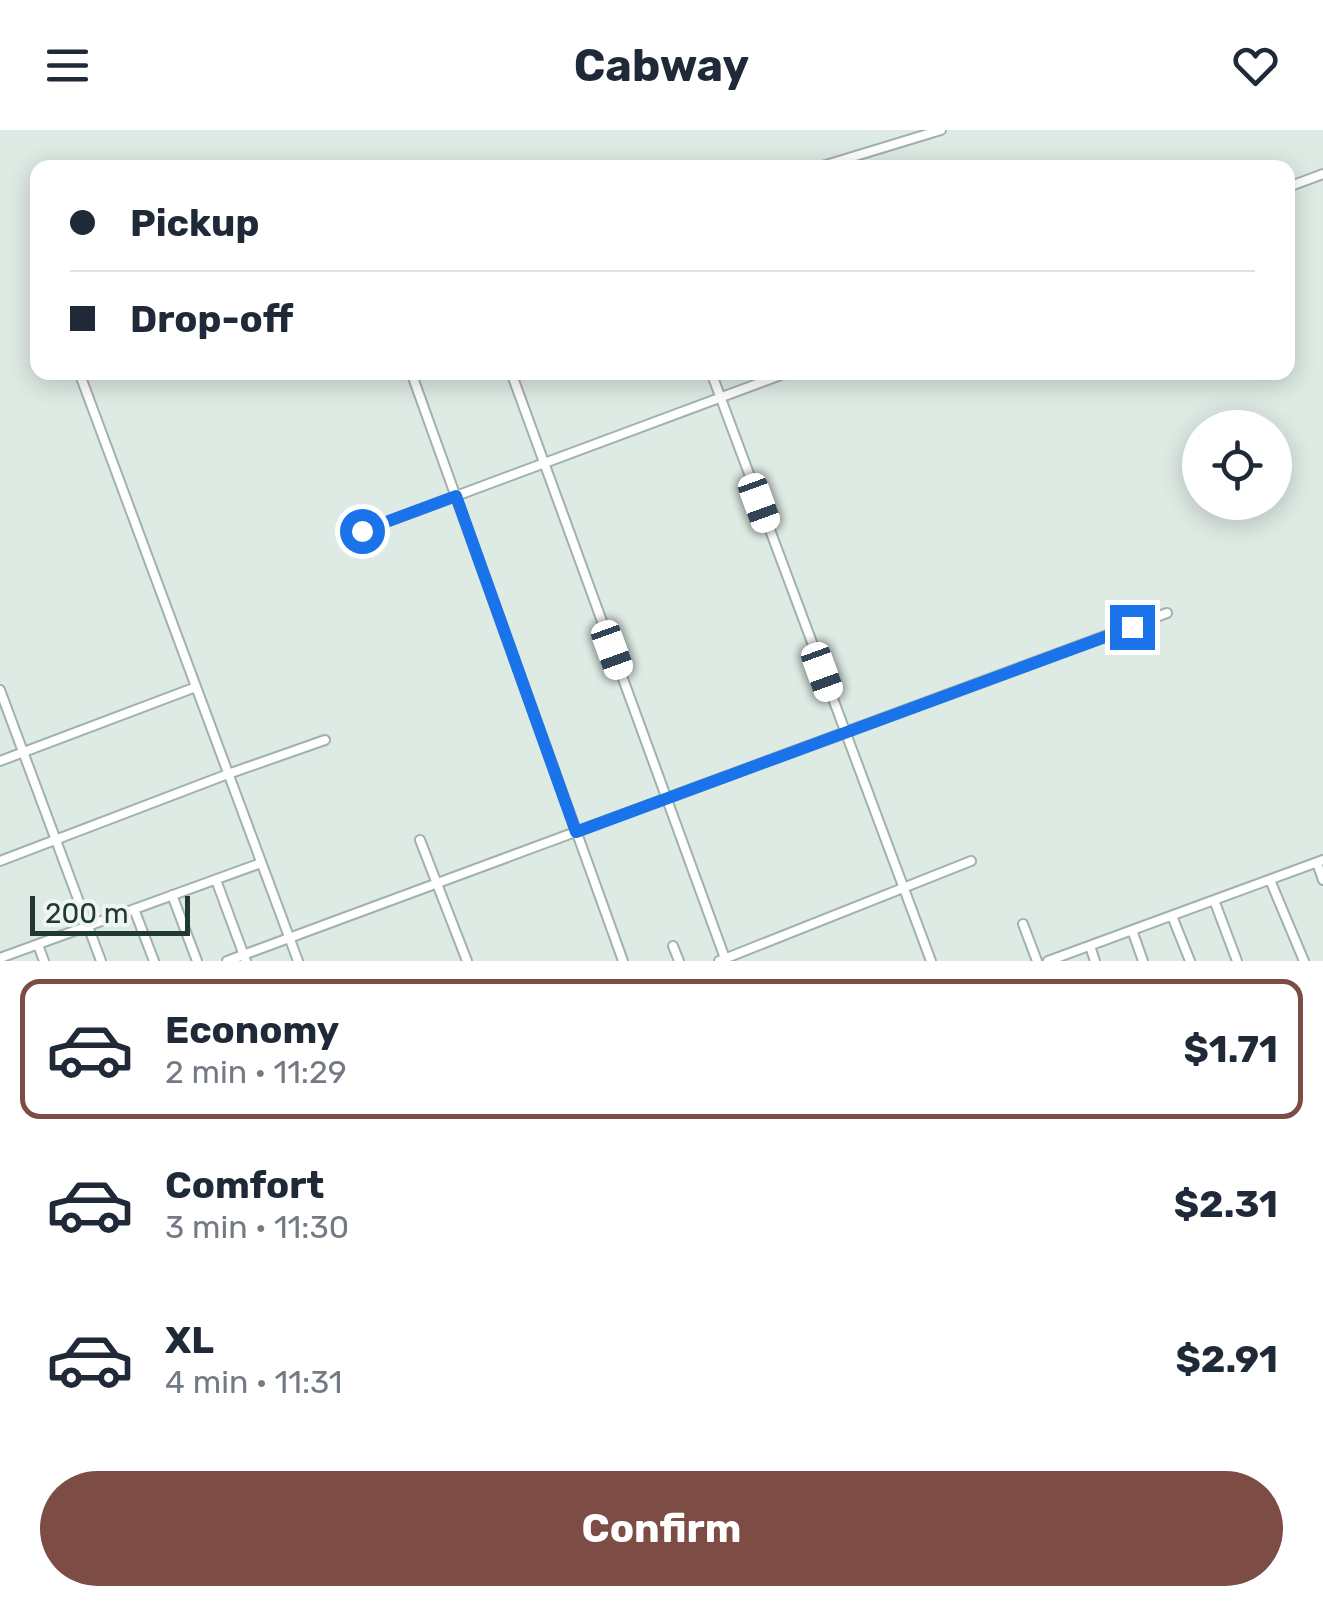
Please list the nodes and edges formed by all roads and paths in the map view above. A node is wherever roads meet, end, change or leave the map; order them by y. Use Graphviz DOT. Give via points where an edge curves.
graph roads {
  1 [pos="941,130"];
  2 [pos="842,160"];
  3 [pos="1323,174"];
  4 [pos="1295,184"];
  5 [pos="82,380"];
  6 [pos="414,380"];
  7 [pos="514,380"];
  8 [pos="714,380"];
  9 [pos="768,380"];
  10 [pos="720,398"];
  11 [pos="544,464"];
  12 [pos="456,496"];
  13 [pos="362,531"];
  14 [pos="1167,614"];
  15 [pos="196,687"];
  16 [pos="0,690"];
  17 [pos="844,732"];
  18 [pos="326,740"];
  19 [pos="23,752"];
  20 [pos="0,761"];
  21 [pos="228,774"];
  22 [pos="666,798"];
  23 [pos="576,832"];
  24 [pos="56,840"];
  25 [pos="420,840"];
  26 [pos="0,861"];
  27 [pos="971,862"];
  28 [pos="1320,862"];
  29 [pos="261,863"];
  30 [pos="216,880"];
  31 [pos="1270,880"];
  32 [pos="1323,880"];
  33 [pos="437,883"];
  34 [pos="903,888"];
  35 [pos="172,896"];
  36 [pos="1214,900"];
  37 [pos="134,910"];
  38 [pos="1172,916"];
  39 [pos="1023,924"];
  40 [pos="88,926"];
  41 [pos="1132,930"];
  42 [pos="289,938"];
  43 [pos="38,944"];
  44 [pos="673,946"];
  45 [pos="1090,946"];
  46 [pos="0,958"];
  47 [pos="245,958"];
  48 [pos="723,960"];
  49 [pos="44,961"];
  50 [pos="102,961"];
  51 [pos="154,961"];
  52 [pos="197,961"];
  53 [pos="227,961"];
  54 [pos="298,961"];
  55 [pos="467,961"];
  56 [pos="622,961"];
  57 [pos="678,961"];
  58 [pos="931,961"];
  59 [pos="1036,961"];
  60 [pos="1048,961"];
  61 [pos="1096,961"];
  62 [pos="1143,961"];
  63 [pos="1190,961"];
  64 [pos="1237,961"];
  65 [pos="1304,961"];
  1 -- 2 [label="street"];
  3 -- 4 [label="street"];
  5 -- 15 [label="street"];
  6 -- 12 [label="street"];
  7 -- 11 [label="street"];
  8 -- 10 [label="street"];
  9 -- 10 [label="street"];
  10 -- 11 [label="street"];
  10 -- 17 [label="street"];
  11 -- 12 [label="street"];
  11 -- 22 [label="street"];
  12 -- 13 [label="street"];
  12 -- 23 [label="street"];
  14 -- 17 [label="street"];
  15 -- 19 [label="street"];
  15 -- 21 [label="street"];
  16 -- 19 [label="street"];
  17 -- 22 [label="street"];
  17 -- 34 [label="street"];
  18 -- 21 [label="street"];
  19 -- 20 [label="street"];
  19 -- 24 [label="street"];
  21 -- 24 [label="street"];
  21 -- 29 [label="street"];
  22 -- 23 [label="street"];
  22 -- 48 [label="street"];
  23 -- 33 [label="street"];
  23 -- 56 [label="street"];
  24 -- 26 [label="street"];
  24 -- 40 [label="street"];
  25 -- 33 [label="street"];
  27 -- 34 [label="street"];
  28 -- 31 [label="street"];
  28 -- 32 [label="street"];
  29 -- 30 [label="street"];
  29 -- 42 [label="street"];
  30 -- 35 [label="street"];
  30 -- 47 [label="street"];
  31 -- 36 [label="street"];
  31 -- 65 [label="street"];
  33 -- 42 [label="street"];
  33 -- 55 [label="street"];
  34 -- 48 [label="street"];
  34 -- 58 [label="street"];
  35 -- 37 [label="street"];
  35 -- 52 [label="street"];
  36 -- 38 [label="street"];
  36 -- 64 [label="street"];
  37 -- 40 [label="street"];
  37 -- 51 [label="street"];
  38 -- 41 [label="street"];
  38 -- 63 [label="street"];
  39 -- 59 [label="street"];
  40 -- 43 [label="street"];
  40 -- 50 [label="street"];
  41 -- 45 [label="street"];
  41 -- 62 [label="street"];
  42 -- 47 [label="street"];
  42 -- 54 [label="street"];
  43 -- 46 [label="street"];
  43 -- 49 [label="street"];
  44 -- 57 [label="street"];
  45 -- 60 [label="street"];
  45 -- 61 [label="street"];
  47 -- 53 [label="street"];
}
